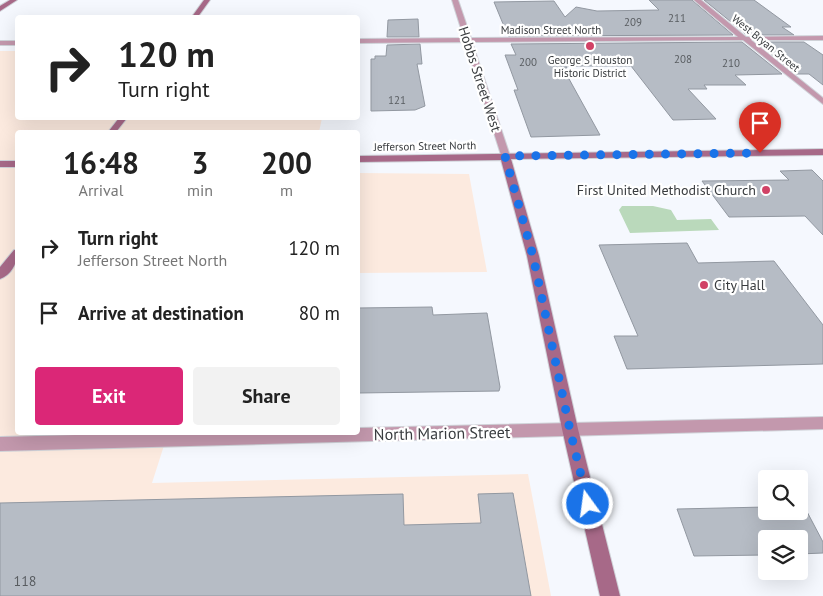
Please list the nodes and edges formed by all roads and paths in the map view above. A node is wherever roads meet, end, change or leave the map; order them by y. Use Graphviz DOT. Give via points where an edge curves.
graph roads {
  1 [pos="14,0"];
  2 [pos="207,0"];
  3 [pos="455,0"];
  4 [pos="697,0"];
  5 [pos="0,9"];
  6 [pos="196,15"];
  7 [pos="823,38"];
  8 [pos="745,39"];
  9 [pos="468,40"];
  10 [pos="360,41"];
  11 [pos="0,43"];
  12 [pos="15,43"];
  13 [pos="823,102"];
  14 [pos="121,120"];
  15 [pos="114,130"];
  16 [pos="823,152"];
  17 [pos="505,156"];
  18 [pos="360,159"];
  19 [pos="0,164"];
  20 [pos="15,164"];
  21 [pos="15,257"];
  22 [pos="0,275"];
  23 [pos="823,423"];
  24 [pos="570,430"];
  25 [pos="0,444"];
  26 [pos="610,596"];
  1 -- 5 [label="main road"];
  2 -- 6 [label="main road"];
  3 -- 9 [label="street, Hobbs Street West"];
  4 -- 8 [label="street, West Bryan Street"];
  7 -- 8 [label="street, Madison Street North"];
  8 -- 9 [label="street, Madison Street North"];
  8 -- 13 [label="street, West Bryan Street"];
  9 -- 10 [label="street, Madison Street North"];
  9 -- 17 [label="street, Hobbs Street West"];
  11 -- 12 [label="street"];
  14 -- 15 [label="main road"];
  16 -- 17 [label="main road, Jefferson Street North"];
  17 -- 18 [label="main road, Jefferson Street North"];
  17 -- 24 [label="main road, Hobbs Street West" via="533,256"];
  19 -- 20 [label="main road"];
  21 -- 22 [label="main road"];
  23 -- 24 [label="street, North Marion Street"];
  24 -- 25 [label="street, North Marion Street"];
  24 -- 26 [label="main road, Hobbs Street West"];
}
